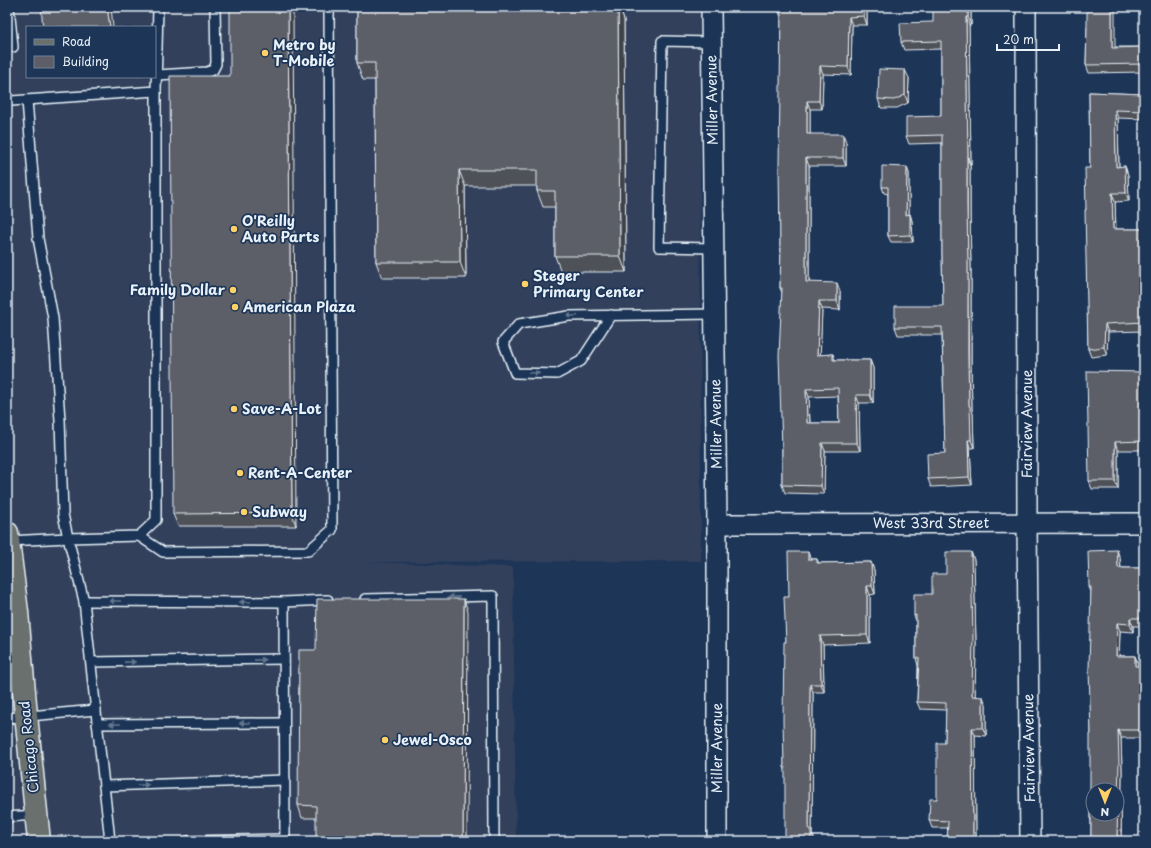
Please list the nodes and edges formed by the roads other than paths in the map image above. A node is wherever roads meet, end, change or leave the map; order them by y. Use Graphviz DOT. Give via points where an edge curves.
graph roads {
  1 [pos="9,7"];
  2 [pos="158,7"];
  3 [pos="215,7"];
  4 [pos="329,7"];
  5 [pos="711,7"];
  6 [pos="1026,7"];
  7 [pos="712,42"];
  8 [pos="7,48"];
  9 [pos="157,75"];
  10 [pos="156,91"];
  11 [pos="27,100"];
  12 [pos="7,102"];
  13 [pos="714,248"];
  14 [pos="715,314"];
  15 [pos="611,315"];
  16 [pos="1027,523"];
  17 [pos="1144,523"];
  18 [pos="717,524"];
  19 [pos="139,536"];
  20 [pos="8,537"];
  21 [pos="68,538"];
  22 [pos="338,600"];
  23 [pos="353,600"];
  24 [pos="84,601"];
  25 [pos="284,602"];
  26 [pos="12,612"];
  27 [pos="284,659"];
  28 [pos="91,662"];
  29 [pos="96,710"];
  30 [pos="16,716"];
  31 [pos="284,723"];
  32 [pos="97,724"];
  33 [pos="284,780"];
  34 [pos="104,786"];
  35 [pos="36,814"];
  36 [pos="7,817"];
  37 [pos="285,840"];
  38 [pos="39,841"];
  39 [pos="110,841"];
  40 [pos="188,841"];
  41 [pos="494,841"];
  42 [pos="718,841"];
  43 [pos="1030,841"];
  1 -- 8 [label="lane" via="13,47"];
  2 -- 9 [label="lane"];
  3 -- 9 [label="lane" via="216,64 213,70"];
  4 -- 19 [label="lane" via="332,530 308,551 163,552"];
  5 -- 7 [label="street, Miller Avenue"];
  6 -- 16 [label="street, Fairview Avenue"];
  7 -- 13 [label="street, Miller Avenue"];
  7 -- 13 [label="lane" via="662,41 659,247"];
  9 -- 10 [label="lane"];
  10 -- 11 [label="lane"];
  10 -- 19 [label="lane" via="156,520"];
  11 -- 12 [label="lane"];
  11 -- 21 [label="lane" via="38,238 53,318 63,514"];
  13 -- 14 [label="street, Miller Avenue"];
  14 -- 15 [label="lane"];
  14 -- 18 [label="street, Miller Avenue"];
  15 -- 15 [label="lane, one-way" via="568,316 519,324 503,342 515,373 557,374 581,361"];
  16 -- 17 [label="street, West 33rd Street"];
  16 -- 18 [label="street, West 33rd Street"];
  16 -- 43 [label="street, Fairview Avenue"];
  18 -- 42 [label="street, Miller Avenue"];
  19 -- 21 [label="lane"];
  20 -- 21 [label="lane"];
  20 -- 26 [label="main road, Chicago Road"];
  21 -- 24 [label="lane"];
  22 -- 25 [label="lane"];
  41 -- 23 [label="lane, one-way" via="493,596"];
  25 -- 24 [label="lane, one-way"];
  24 -- 28 [label="lane"];
  25 -- 27 [label="lane"];
  26 -- 30 [label="main road, Chicago Road"];
  28 -- 27 [label="lane, one-way"];
  27 -- 31 [label="lane"];
  28 -- 29 [label="lane"];
  29 -- 30 [label="lane"];
  29 -- 32 [label="lane"];
  30 -- 35 [label="main road, Chicago Road"];
  31 -- 32 [label="lane, one-way"];
  31 -- 33 [label="lane"];
  32 -- 34 [label="lane"];
  34 -- 33 [label="lane, one-way"];
  33 -- 37 [label="lane"];
  34 -- 39 [label="lane"];
  35 -- 36 [label="lane"];
  35 -- 38 [label="main road, Chicago Road"];
  37 -- 40 [label="lane"];
}
